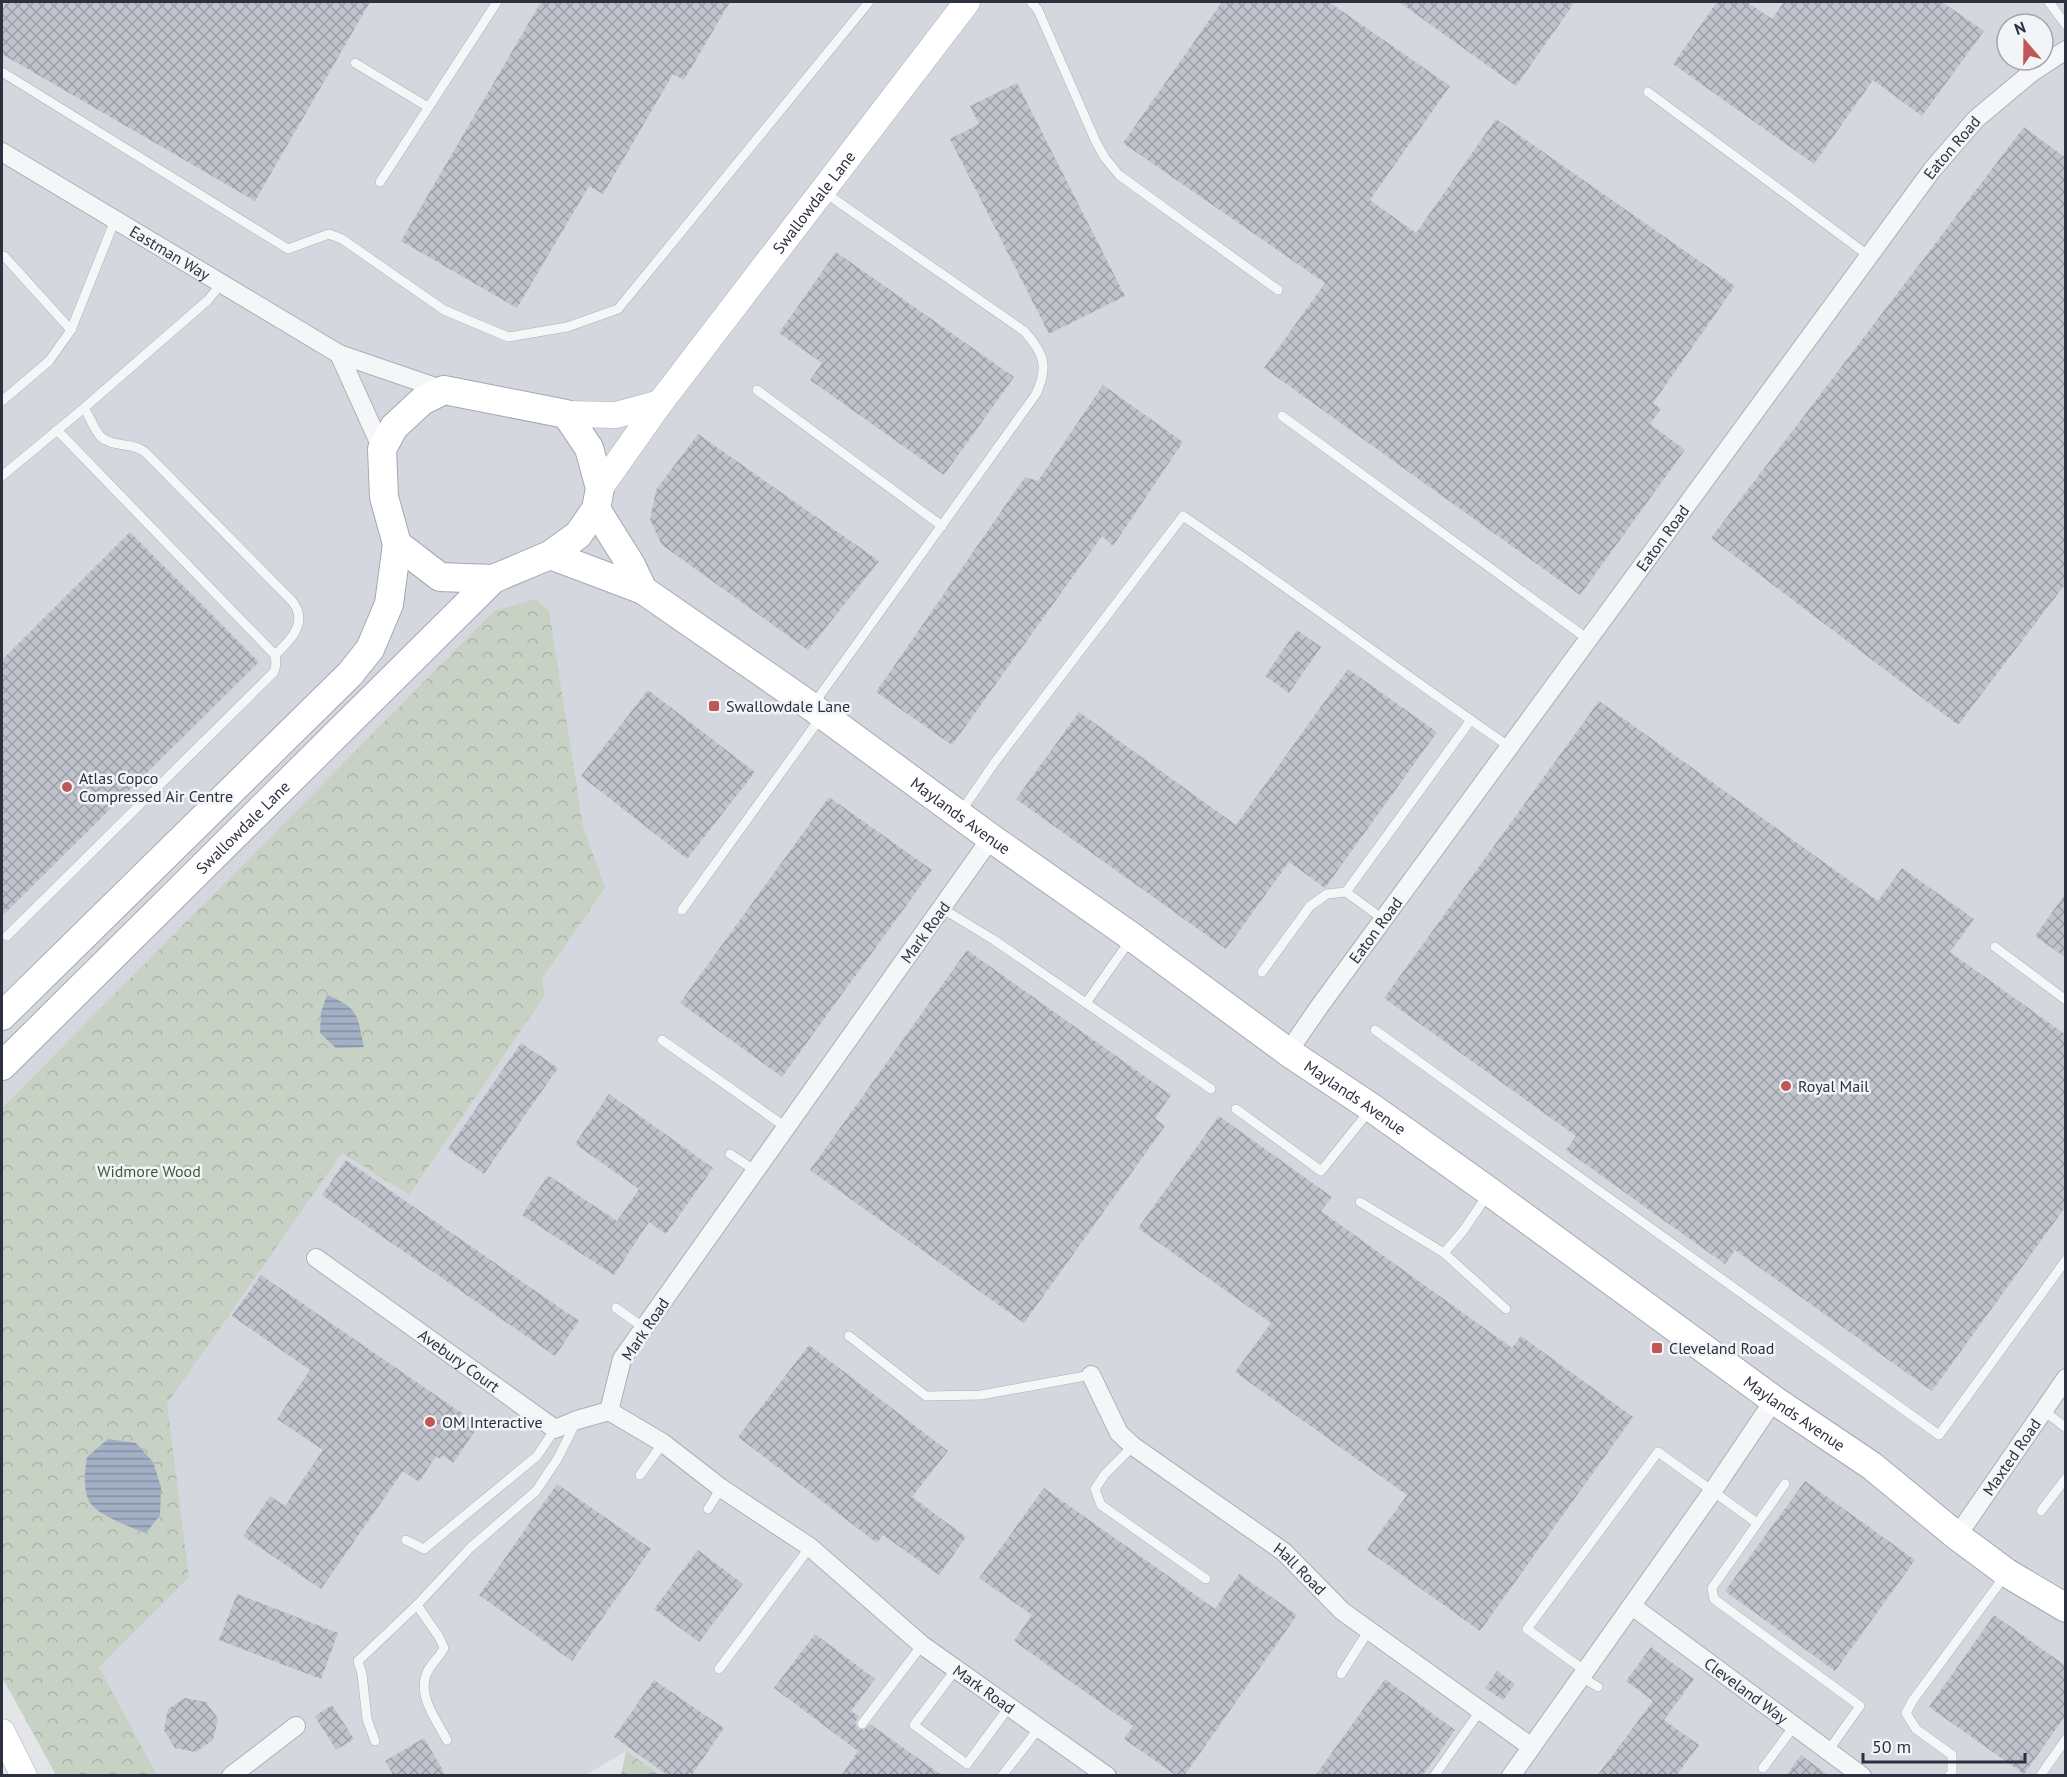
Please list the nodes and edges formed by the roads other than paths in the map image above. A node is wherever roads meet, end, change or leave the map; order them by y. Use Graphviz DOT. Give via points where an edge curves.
graph roads {
  1 [pos="496,2"];
  2 [pos="869,2"];
  3 [pos="967,2"];
  4 [pos="1031,2"];
  5 [pos="2049,2"];
  6 [pos="2066,25"];
  7 [pos="2066,50"];
  8 [pos="355,63"];
  9 [pos="2,72"];
  10 [pos="1648,92"];
  11 [pos="428,107"];
  12 [pos="2,152"];
  13 [pos="380,182"];
  14 [pos="822,191"];
  15 [pos="115,220"];
  16 [pos="4,256"];
  17 [pos="1869,256"];
  18 [pos="221,284"];
  19 [pos="1278,290"];
  20 [pos="71,330"];
  21 [pos="339,354"];
  22 [pos="444,390"];
  23 [pos="757,390"];
  24 [pos="2,401"];
  25 [pos="660,403"];
  26 [pos="84,408"];
  27 [pos="566,414"];
  28 [pos="1282,416"];
  29 [pos="57,430"];
  30 [pos="382,449"];
  31 [pos="2,476"];
  32 [pos="598,499"];
  33 [pos="942,526"];
  34 [pos="397,544"];
  35 [pos="550,555"];
  36 [pos="493,579"];
  37 [pos="643,590"];
  38 [pos="1589,640"];
  39 [pos="275,655"];
  40 [pos="817,711"];
  41 [pos="1471,720"];
  42 [pos="1510,747"];
  43 [pos="958,815"];
  44 [pos="991,838"];
  45 [pos="1346,891"];
  46 [pos="943,909"];
  47 [pos="682,910"];
  48 [pos="1384,920"];
  49 [pos="8,936"];
  50 [pos="1132,937"];
  51 [pos="1995,947"];
  52 [pos="1262,972"];
  53 [pos="2066,1000"];
  54 [pos="1086,1003"];
  55 [pos="2,1016"];
  56 [pos="1375,1030"];
  57 [pos="662,1040"];
  58 [pos="1288,1052"];
  59 [pos="7,1062"];
  60 [pos="1211,1089"];
  61 [pos="1371,1108"];
  62 [pos="1236,1109"];
  63 [pos="787,1128"];
  64 [pos="730,1154"];
  65 [pos="756,1171"];
  66 [pos="1490,1192"];
  67 [pos="1360,1202"];
  68 [pos="1444,1253"];
  69 [pos="316,1258"];
  70 [pos="2066,1260"];
  71 [pos="616,1308"];
  72 [pos="1506,1309"];
  73 [pos="644,1328"];
  74 [pos="849,1336"];
  75 [pos="1091,1375"];
  76 [pos="2066,1378"];
  77 [pos="1774,1400"];
  78 [pos="2043,1410"];
  79 [pos="609,1411"];
  80 [pos="577,1420"];
  81 [pos="2066,1428"];
  82 [pos="555,1429"];
  83 [pos="663,1443"];
  84 [pos="1133,1446"];
  85 [pos="640,1475"];
  86 [pos="2066,1478"];
  87 [pos="1785,1484"];
  88 [pos="721,1488"];
  89 [pos="1712,1492"];
  90 [pos="708,1509"];
  91 [pos="2041,1511"];
  92 [pos="1757,1523"];
  93 [pos="1957,1536"];
  94 [pos="406,1540"];
  95 [pos="810,1547"];
  96 [pos="2007,1573"];
  97 [pos="1206,1579"];
  98 [pos="417,1605"];
  99 [pos="1632,1606"];
  100 [pos="2066,1608"];
  101 [pos="1369,1630"];
  102 [pos="922,1645"];
  103 [pos="719,1669"];
  104 [pos="956,1669"];
  105 [pos="1582,1673"];
  106 [pos="1341,1674"];
  107 [pos="1598,1688"];
  108 [pos="1009,1707"];
  109 [pos="1480,1711"];
  110 [pos="862,1724"];
  111 [pos="296,1726"];
  112 [pos="1794,1726"];
  113 [pos="1039,1728"];
  114 [pos="2,1732"];
  115 [pos="2066,1739"];
  116 [pos="447,1740"];
  117 [pos="375,1741"];
  118 [pos="1530,1746"];
  119 [pos="1828,1751"];
  120 [pos="1763,1768"];
  121 [pos="24,1776"];
  122 [pos="231,1776"];
  123 [pos="1002,1776"];
  124 [pos="1107,1776"];
  125 [pos="1434,1776"];
  126 [pos="1511,1776"];
  127 [pos="1862,1776"];
  128 [pos="1948,1776"];
  129 [pos="2040,1776"];
  1 -- 11 [label="lane"];
  2 -- 9 [label="lane" via="618,309 567,327 508,337 444,310 342,239 329,234 288,249"];
  3 -- 14 [label="street, Swallowdale Lane"];
  4 -- 19 [label="lane" via="1096,142 1119,175"];
  5 -- 6 [label="lane"];
  7 -- 17 [label="street, Eaton Road" via="2031,73 1976,119 1932,170"];
  8 -- 11 [label="lane"];
  10 -- 17 [label="lane"];
  11 -- 13 [label="lane"];
  12 -- 15 [label="street, Eastman Way"];
  14 -- 25 [label="street, Swallowdale Lane"];
  14 -- 33 [label="lane" via="1024,331 1036,344 1042,360 1044,376 1036,394"];
  15 -- 18 [label="street, Eastman Way"];
  15 -- 20 [label="lane"];
  16 -- 20 [label="lane"];
  17 -- 38 [label="street, Eaton Road"];
  18 -- 21 [label="street, Eastman Way"];
  18 -- 26 [label="lane" via="208,300"];
  20 -- 24 [label="lane" via="49,361"];
  21 -- 22 [label="street, Eastman Way"];
  21 -- 30 [label="street"];
  22 -- 27 [label="main road"];
  22 -- 30 [label="main road" via="422,401 394,426"];
  23 -- 33 [label="lane"];
  25 -- 27 [label="street" via="616,415"];
  25 -- 32 [label="street, Swallowdale Lane"];
  26 -- 29 [label="lane"];
  26 -- 39 [label="lane" via="102,438 146,452 296,607 299,623 295,633"];
  27 -- 32 [label="main road" via="589,448"];
  28 -- 38 [label="lane"];
  29 -- 31 [label="lane"];
  29 -- 39 [label="lane"];
  30 -- 34 [label="main road" via="384,497"];
  32 -- 35 [label="main road" via="578,535"];
  32 -- 37 [label="main road, Maylands Avenue"];
  33 -- 40 [label="lane"];
  34 -- 36 [label="main road" via="440,577"];
  34 -- 55 [label="main road, Swallowdale Lane" via="388,604 370,650 350,674"];
  35 -- 36 [label="main road"];
  35 -- 37 [label="main road, Maylands Avenue"];
  36 -- 59 [label="main road, Swallowdale Lane"];
  37 -- 40 [label="main road, Maylands Avenue"];
  38 -- 42 [label="street, Eaton Road"];
  39 -- 49 [label="lane" via="274,672"];
  40 -- 43 [label="main road, Maylands Avenue"];
  40 -- 47 [label="lane"];
  41 -- 42 [label="lane"];
  41 -- 43 [label="lane" via="1183,516"];
  41 -- 45 [label="lane"];
  42 -- 48 [label="street, Eaton Road"];
  43 -- 44 [label="main road, Maylands Avenue"];
  44 -- 46 [label="street, Mark Road"];
  44 -- 50 [label="main road, Maylands Avenue"];
  45 -- 48 [label="lane"];
  45 -- 52 [label="lane" via="1328,894 1310,906"];
  46 -- 54 [label="lane"];
  46 -- 63 [label="street, Mark Road"];
  48 -- 58 [label="street, Eaton Road"];
  50 -- 54 [label="lane"];
  50 -- 58 [label="main road, Maylands Avenue"];
  51 -- 53 [label="lane"];
  54 -- 60 [label="lane"];
  56 -- 70 [label="lane" via="1939,1435"];
  57 -- 63 [label="lane"];
  58 -- 61 [label="main road, Maylands Avenue"];
  61 -- 62 [label="lane" via="1321,1171"];
  61 -- 66 [label="main road, Maylands Avenue"];
  63 -- 65 [label="street, Mark Road"];
  64 -- 65 [label="lane"];
  65 -- 73 [label="street, Mark Road"];
  66 -- 68 [label="lane"];
  66 -- 77 [label="main road, Maylands Avenue"];
  67 -- 68 [label="lane"];
  68 -- 72 [label="lane"];
  69 -- 82 [label="street, Avebury Court"];
  71 -- 73 [label="lane"];
  73 -- 79 [label="street, Mark Road" via="622,1359"];
  74 -- 75 [label="lane" via="926,1396 981,1395"];
  75 -- 84 [label="street, Hall Road" via="1119,1433"];
  76 -- 78 [label="street, Maxted Road"];
  77 -- 89 [label="street"];
  77 -- 93 [label="main road, Maylands Avenue" via="1872,1466"];
  78 -- 81 [label="lane"];
  78 -- 93 [label="street, Maxted Road"];
  79 -- 80 [label="street"];
  79 -- 83 [label="street, Mark Road"];
  80 -- 82 [label="street"];
  80 -- 98 [label="lane" via="536,1491 471,1547"];
  82 -- 94 [label="lane" via="537,1456 424,1550"];
  83 -- 85 [label="lane"];
  83 -- 88 [label="street, Mark Road"];
  84 -- 97 [label="lane" via="1095,1489 1101,1504"];
  84 -- 101 [label="street, Hall Road" via="1284,1552 1342,1611"];
  86 -- 91 [label="lane"];
  87 -- 92 [label="lane"];
  88 -- 90 [label="lane"];
  88 -- 95 [label="street, Mark Road"];
  89 -- 92 [label="lane"];
  89 -- 99 [label="street"];
  89 -- 105 [label="lane" via="1658,1452 1527,1629"];
  92 -- 119 [label="lane" via="1712,1588 1714,1599 1860,1706"];
  93 -- 96 [label="main road, Maylands Avenue"];
  95 -- 102 [label="street, Mark Road"];
  95 -- 103 [label="lane"];
  96 -- 100 [label="main road, Maylands Avenue"];
  96 -- 128 [label="lane" via="1906,1713 1916,1728 1952,1755 1952,1772"];
  98 -- 116 [label="lane" via="444,1648 426,1674 423,1694"];
  98 -- 117 [label="lane" via="358,1661 367,1719"];
  99 -- 105 [label="street"];
  99 -- 112 [label="street, Cleveland Way"];
  101 -- 106 [label="lane"];
  101 -- 109 [label="street, Hall Road"];
  102 -- 104 [label="street, Mark Road"];
  102 -- 110 [label="lane"];
  104 -- 108 [label="street, Mark Road"];
  104 -- 108 [label="lane" via="914,1725 967,1764"];
  105 -- 107 [label="lane"];
  105 -- 118 [label="street"];
  108 -- 113 [label="street, Mark Road"];
  109 -- 118 [label="street, Hall Road"];
  109 -- 125 [label="lane"];
  111 -- 122 [label="street"];
  112 -- 119 [label="street, Cleveland Way"];
  112 -- 120 [label="lane"];
  113 -- 123 [label="lane"];
  113 -- 124 [label="street, Mark Road"];
  114 -- 121 [label="street"];
  115 -- 129 [label="lane"];
  118 -- 126 [label="street"];
  119 -- 127 [label="street, Cleveland Way"];
}
